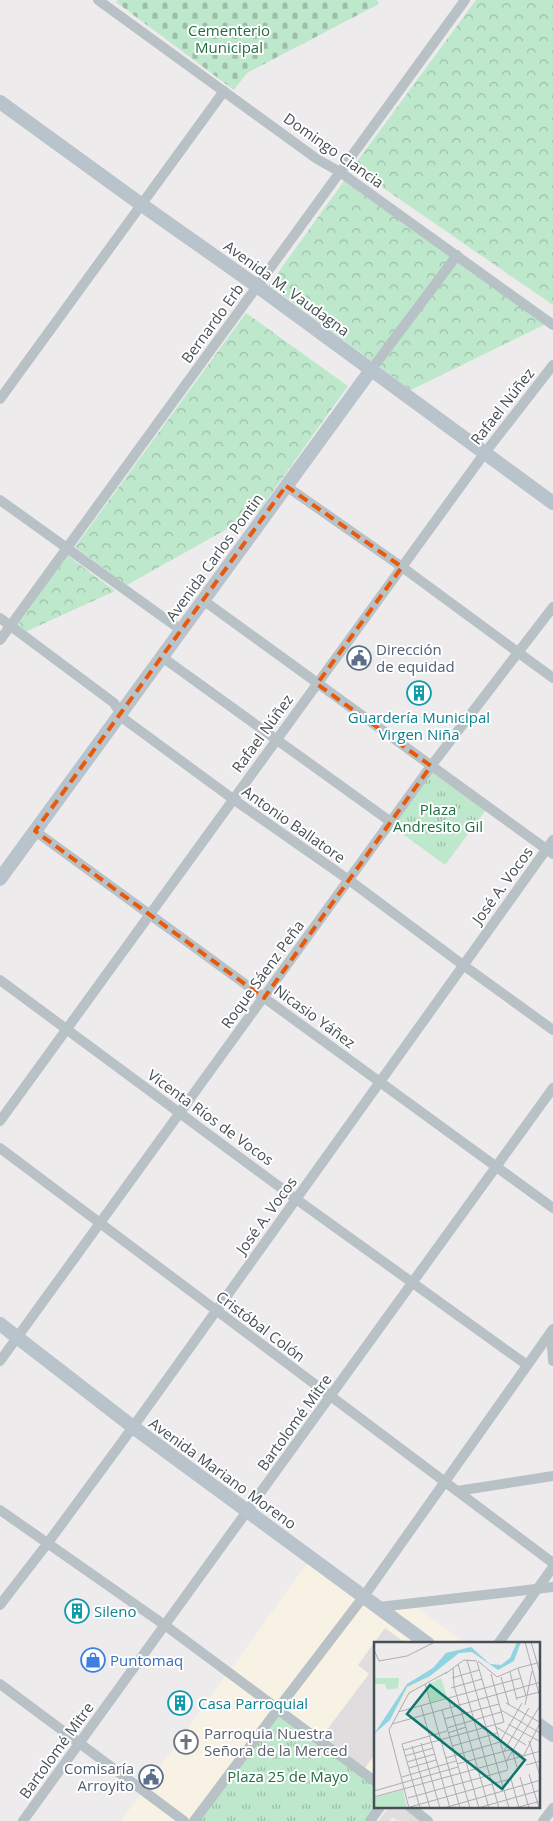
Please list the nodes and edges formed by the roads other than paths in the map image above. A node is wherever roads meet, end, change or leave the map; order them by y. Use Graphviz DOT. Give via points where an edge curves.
graph roads {
  1 [pos="98,0"];
  2 [pos="465,0"];
  3 [pos="110,4"];
  4 [pos="224,91"];
  5 [pos="0,102"];
  6 [pos="340,172"];
  7 [pos="142,205"];
  8 [pos="457,255"];
  9 [pos="258,286"];
  10 [pos="553,325"];
  11 [pos="553,365"];
  12 [pos="371,370"];
  13 [pos="0,399"];
  14 [pos="484,454"];
  15 [pos="286,486"];
  16 [pos="0,500"];
  17 [pos="553,504"];
  18 [pos="67,548"];
  19 [pos="402,567"];
  20 [pos="203,600"];
  21 [pos="553,607"];
  22 [pos="0,618"];
  23 [pos="10,626"];
  24 [pos="181,630"];
  25 [pos="0,640"];
  26 [pos="518,653"];
  27 [pos="162,657"];
  28 [pos="553,678"];
  29 [pos="317,684"];
  30 [pos="121,713"];
  31 [pos="276,740"];
  32 [pos="431,766"];
  33 [pos="233,799"];
  34 [pos="391,822"];
  35 [pos="35,831"];
  36 [pos="553,840"];
  37 [pos="550,851"];
  38 [pos="0,879"];
  39 [pos="349,880"];
  40 [pos="149,915"];
  41 [pos="462,966"];
  42 [pos="0,980"];
  43 [pos="264,998"];
  44 [pos="66,1030"];
  45 [pos="553,1030"];
  46 [pos="380,1082"];
  47 [pos="553,1088"];
  48 [pos="180,1113"];
  49 [pos="0,1122"];
  50 [pos="0,1148"];
  51 [pos="496,1167"];
  52 [pos="296,1198"];
  53 [pos="553,1208"];
  54 [pos="100,1223"];
  55 [pos="413,1282"];
  56 [pos="216,1310"];
  57 [pos="0,1324"];
  58 [pos="552,1331"];
  59 [pos="18,1337"];
  60 [pos="535,1354"];
  61 [pos="553,1354"];
  62 [pos="0,1361"];
  63 [pos="527,1365"];
  64 [pos="331,1396"];
  65 [pos="133,1427"];
  66 [pos="553,1476"];
  67 [pos="444,1482"];
  68 [pos="457,1490"];
  69 [pos="0,1510"];
  70 [pos="248,1511"];
  71 [pos="47,1544"];
  72 [pos="553,1563"];
  73 [pos="553,1567"];
  74 [pos="553,1587"];
  75 [pos="538,1589"];
  76 [pos="364,1596"];
  77 [pos="0,1605"];
  78 [pos="379,1607"];
  79 [pos="166,1626"];
  80 [pos="425,1642"];
  81 [pos="499,1642"];
  82 [pos="0,1684"];
  83 [pos="277,1710"];
  84 [pos="540,1726"];
  85 [pos="553,1735"];
  86 [pos="80,1742"];
  87 [pos="374,1781"];
  88 [pos="379,1808"];
  89 [pos="411,1808"];
  90 [pos="553,1808"];
  91 [pos="23,1821"];
  92 [pos="184,1821"];
  93 [pos="194,1821"];
  94 [pos="370,1821"];
  95 [pos="428,1821"];
  96 [pos="544,1821"];
  1 -- 3 [label="street, Domingo Ciancia"];
  2 -- 6 [label="street, Bernardo Erb"];
  3 -- 4 [label="street, Domingo Ciancia"];
  4 -- 6 [label="street, Domingo Ciancia"];
  4 -- 7 [label="street"];
  5 -- 7 [label="main road, Avenida M. Vaudagna"];
  6 -- 8 [label="street, Domingo Ciancia"];
  6 -- 9 [label="street, Bernardo Erb"];
  7 -- 9 [label="main road, Avenida M. Vaudagna"];
  7 -- 13 [label="street"];
  8 -- 10 [label="street, Domingo Ciancia"];
  8 -- 12 [label="street, Avenida Carlos Pontin"];
  9 -- 12 [label="main road, Avenida M. Vaudagna"];
  9 -- 18 [label="street, Bernardo Erb"];
  11 -- 14 [label="street, Rafael Núñez"];
  12 -- 14 [label="main road, Avenida M. Vaudagna"];
  12 -- 15 [label="main road, Avenida Carlos Pontin"];
  14 -- 17 [label="main road, Avenida M. Vaudagna"];
  14 -- 19 [label="street, Rafael Núñez"];
  15 -- 19 [label="street"];
  15 -- 20 [label="main road, Avenida Carlos Pontin"];
  16 -- 18 [label="street"];
  18 -- 23 [label="street, Bernardo Erb"];
  18 -- 24 [label="street"];
  19 -- 26 [label="street"];
  19 -- 29 [label="street, Rafael Núñez"];
  20 -- 24 [label="main road, Avenida Carlos Pontin"];
  20 -- 29 [label="street"];
  21 -- 26 [label="street, Roque Sáenz Peña"];
  22 -- 23 [label="street, Antonio Ballatore"];
  23 -- 25 [label="street, Bernardo Erb"];
  23 -- 30 [label="street, Antonio Ballatore" via="114,703"];
  24 -- 27 [label="main road, Avenida Carlos Pontin"];
  26 -- 28 [label="street"];
  26 -- 32 [label="street, Roque Sáenz Peña"];
  27 -- 30 [label="main road, Avenida Carlos Pontin"];
  27 -- 31 [label="street"];
  29 -- 31 [label="street, Rafael Núñez"];
  29 -- 32 [label="street"];
  30 -- 33 [label="street, Antonio Ballatore"];
  30 -- 35 [label="main road, Avenida Carlos Pontin"];
  31 -- 33 [label="street, Rafael Núñez"];
  31 -- 34 [label="street"];
  32 -- 34 [label="street, Roque Sáenz Peña"];
  32 -- 37 [label="street"];
  33 -- 39 [label="street, Antonio Ballatore"];
  33 -- 40 [label="street, Rafael Núñez"];
  34 -- 39 [label="street, Roque Sáenz Peña"];
  35 -- 38 [label="main road, Avenida Carlos Pontin"];
  35 -- 40 [label="street, Nicasio Yáñez"];
  36 -- 37 [label="street, José A. Vocos"];
  37 -- 41 [label="street, José A. Vocos"];
  39 -- 41 [label="street, Antonio Ballatore"];
  39 -- 43 [label="street, Roque Sáenz Peña"];
  40 -- 43 [label="street, Nicasio Yáñez"];
  40 -- 44 [label="street, Rafael Núñez"];
  41 -- 45 [label="street, Antonio Ballatore"];
  41 -- 46 [label="street, José A. Vocos"];
  42 -- 44 [label="street, Vicenta Ríos de Vocos"];
  43 -- 46 [label="street, Nicasio Yáñez"];
  43 -- 48 [label="street, Roque Sáenz Peña"];
  44 -- 48 [label="street, Vicenta Ríos de Vocos"];
  44 -- 49 [label="street, Rafael Núñez"];
  46 -- 51 [label="street, Nicasio Yáñez"];
  46 -- 52 [label="street, José A. Vocos"];
  47 -- 51 [label="street, Bartolomé Mitre"];
  48 -- 52 [label="street, Vicenta Ríos de Vocos"];
  48 -- 54 [label="street, Roque Sáenz Peña"];
  50 -- 54 [label="street, Cristóbal Colón"];
  51 -- 53 [label="street, Nicasio Yáñez"];
  51 -- 55 [label="street, Bartolomé Mitre"];
  52 -- 55 [label="street, Vicenta Ríos de Vocos"];
  52 -- 56 [label="street, José A. Vocos"];
  54 -- 56 [label="street, Cristóbal Colón"];
  54 -- 59 [label="street, Roque Sáenz Peña"];
  55 -- 63 [label="street, Vicenta Ríos de Vocos"];
  55 -- 64 [label="street, Bartolomé Mitre"];
  56 -- 64 [label="street, Cristóbal Colón"];
  56 -- 65 [label="street, José A. Vocos"];
  57 -- 59 [label="main road, Avenida Mariano Moreno"];
  58 -- 60 [label="street"];
  58 -- 61 [label="street"];
  59 -- 62 [label="street, Roque Sáenz Peña"];
  59 -- 65 [label="main road, Avenida Mariano Moreno"];
  60 -- 61 [label="street"];
  60 -- 63 [label="street"];
  63 -- 67 [label="street"];
  64 -- 67 [label="street, Cristóbal Colón"];
  64 -- 70 [label="street, Bartolomé Mitre"];
  65 -- 70 [label="main road, Avenida Mariano Moreno"];
  65 -- 71 [label="street, José A. Vocos"];
  66 -- 68 [label="street"];
  67 -- 68 [label="street, Cristóbal Colón"];
  67 -- 76 [label="street"];
  68 -- 72 [label="street, Cristóbal Colón"];
  69 -- 71 [label="street"];
  70 -- 76 [label="main road, Avenida Mariano Moreno"];
  70 -- 79 [label="street, Bartolomé Mitre"];
  71 -- 77 [label="street, José A. Vocos"];
  71 -- 79 [label="street"];
  73 -- 75 [label="street"];
  74 -- 75 [label="street"];
  75 -- 78 [label="street"];
  75 -- 81 [label="street"];
  76 -- 78 [label="main road, Avenida Mariano Moreno"];
  76 -- 83 [label="street"];
  78 -- 80 [label="main road, Avenida Mariano Moreno"];
  79 -- 83 [label="street"];
  79 -- 86 [label="street, Bartolomé Mitre"];
  82 -- 86 [label="street"];
  83 -- 87 [label="street"];
  83 -- 93 [label="street"];
  84 -- 85 [label="main road"];
  86 -- 91 [label="street, Bartolomé Mitre"];
  86 -- 92 [label="street"];
  88 -- 94 [label="street"];
  89 -- 95 [label="street"];
  90 -- 96 [label="street"];
}
